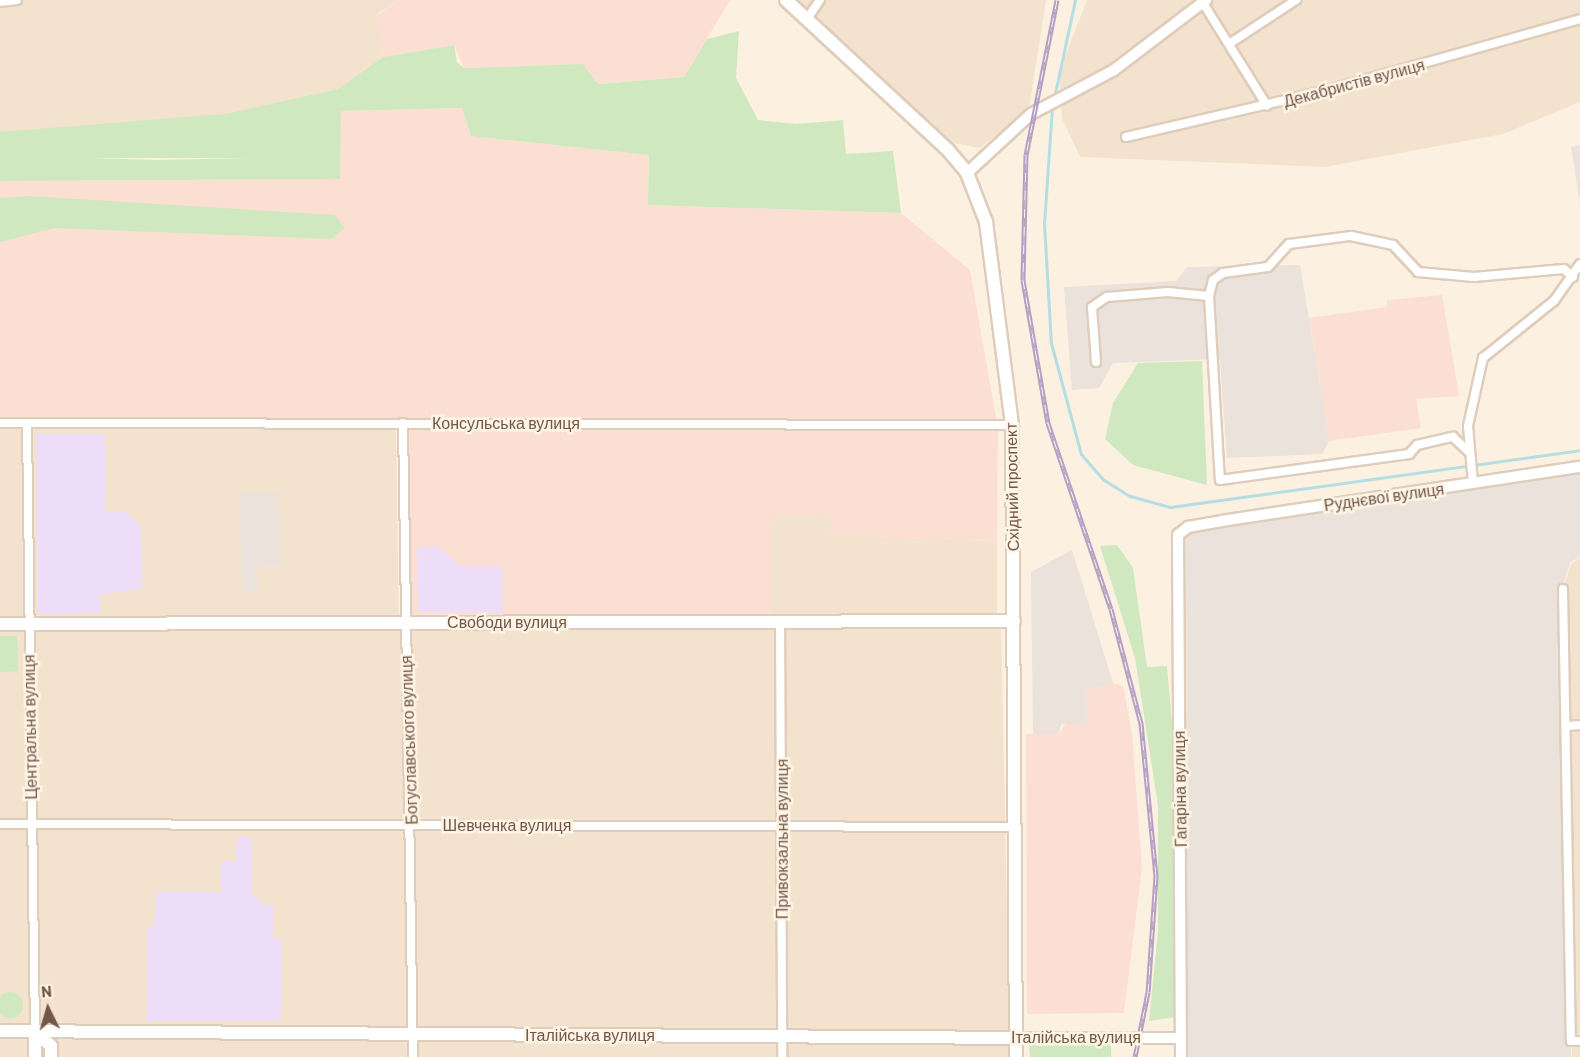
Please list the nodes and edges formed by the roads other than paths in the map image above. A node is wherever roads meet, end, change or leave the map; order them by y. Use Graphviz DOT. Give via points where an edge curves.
graph roads {
  1 [pos="17,0"];
  2 [pos="786,0"];
  3 [pos="820,0"];
  4 [pos="1296,0"];
  5 [pos="0,2"];
  6 [pos="1205,2"];
  7 [pos="807,19"];
  8 [pos="1580,19"];
  9 [pos="1232,42"];
  10 [pos="1267,106"];
  11 [pos="1126,137"];
  12 [pos="968,173"];
  13 [pos="1580,264"];
  14 [pos="1573,277"];
  15 [pos="1209,296"];
  16 [pos="1096,362"];
  17 [pos="0,423"];
  18 [pos="27,423"];
  19 [pos="403,423"];
  20 [pos="1012,425"];
  21 [pos="1468,451"];
  22 [pos="1580,467"];
  23 [pos="1473,483"];
  24 [pos="1188,527"];
  25 [pos="1563,588"];
  26 [pos="780,621"];
  27 [pos="1014,621"];
  28 [pos="406,622"];
  29 [pos="0,624"];
  30 [pos="28,624"];
  31 [pos="1580,725"];
  32 [pos="1567,726"];
  33 [pos="0,824"];
  34 [pos="31,824"];
  35 [pos="412,825"];
  36 [pos="782,826"];
  37 [pos="1014,827"];
  38 [pos="1569,827"];
  39 [pos="1580,827"];
  40 [pos="0,1031"];
  41 [pos="35,1032"];
  42 [pos="412,1033"];
  43 [pos="782,1036"];
  44 [pos="1016,1038"];
  45 [pos="1181,1038"];
  46 [pos="1576,1041"];
  47 [pos="36,1057"];
  48 [pos="51,1057"];
  49 [pos="413,1057"];
  50 [pos="782,1057"];
  51 [pos="1016,1057"];
  52 [pos="1181,1057"];
  1 -- 5 [label="street"];
  2 -- 7 [label="main road, Східний проспект"];
  3 -- 7 [label="street"];
  4 -- 9 [label="street"];
  6 -- 9 [label="street"];
  6 -- 12 [label="street" via="1156,42 1065,100 1036,111"];
  7 -- 12 [label="main road, Східний проспект"];
  8 -- 10 [label="street, Декабристів вулиця"];
  9 -- 10 [label="street"];
  10 -- 11 [label="street, Декабристів вулиця"];
  12 -- 20 [label="main road, Східний проспект" via="986,222"];
  13 -- 14 [label="street"];
  14 -- 15 [label="street" via="1564,269 1474,277 1418,272 1393,245 1352,236 1289,244 1268,267 1222,273 1213,280"];
  14 -- 21 [label="street" via="1543,310 1483,358"];
  15 -- 16 [label="street" via="1167,292 1107,297 1092,307"];
  15 -- 21 [label="street" via="1220,480 1409,454 1417,445 1453,437"];
  17 -- 18 [label="street, Консульська вулиця"];
  18 -- 19 [label="street, Консульська вулиця"];
  18 -- 30 [label="street, Центральна вулиця"];
  19 -- 20 [label="street, Консульська вулиця"];
  19 -- 28 [label="street, Богуславського вулиця"];
  20 -- 27 [label="main road, Східний проспект"];
  21 -- 23 [label="street"];
  22 -- 23 [label="street, Руднєвої вулиця"];
  23 -- 24 [label="street, Руднєвої вулиця"];
  24 -- 45 [label="street, Гагаріна вулиця" via="1174,546"];
  25 -- 32 [label="street"];
  26 -- 27 [label="main road, Свободи вулиця"];
  26 -- 28 [label="main road, Свободи вулиця"];
  26 -- 36 [label="street, Привокзальна вулиця"];
  27 -- 37 [label="main road, Східний проспект"];
  28 -- 30 [label="main road, Свободи вулиця"];
  28 -- 35 [label="street, Богуславського вулиця"];
  29 -- 30 [label="main road, Свободи вулиця"];
  30 -- 34 [label="street, Центральна вулиця"];
  31 -- 32 [label="street"];
  32 -- 38 [label="street"];
  33 -- 34 [label="street, Шевченка вулиця"];
  34 -- 35 [label="street, Шевченка вулиця"];
  34 -- 41 [label="street, Центральна вулиця"];
  35 -- 36 [label="street, Шевченка вулиця"];
  35 -- 42 [label="street, Богуславського вулиця"];
  36 -- 37 [label="street, Шевченка вулиця"];
  36 -- 43 [label="street, Привокзальна вулиця"];
  37 -- 44 [label="main road, Східний проспект"];
  38 -- 39 [label="street"];
  38 -- 46 [label="street"];
  40 -- 41 [label="main road, Італійська вулиця"];
  41 -- 42 [label="main road, Італійська вулиця"];
  41 -- 47 [label="main road, Центральна вулиця"];
  41 -- 48 [label="main road" via="51,1047"];
  42 -- 43 [label="main road, Італійська вулиця"];
  42 -- 49 [label="street, Богуславського вулиця"];
  43 -- 44 [label="main road, Італійська вулиця"];
  43 -- 50 [label="street, Привокзальна вулиця"];
  44 -- 45 [label="street, Італійська вулиця"];
  44 -- 51 [label="main road, Східний проспект"];
  45 -- 52 [label="street, Гагаріна вулиця"];
}
